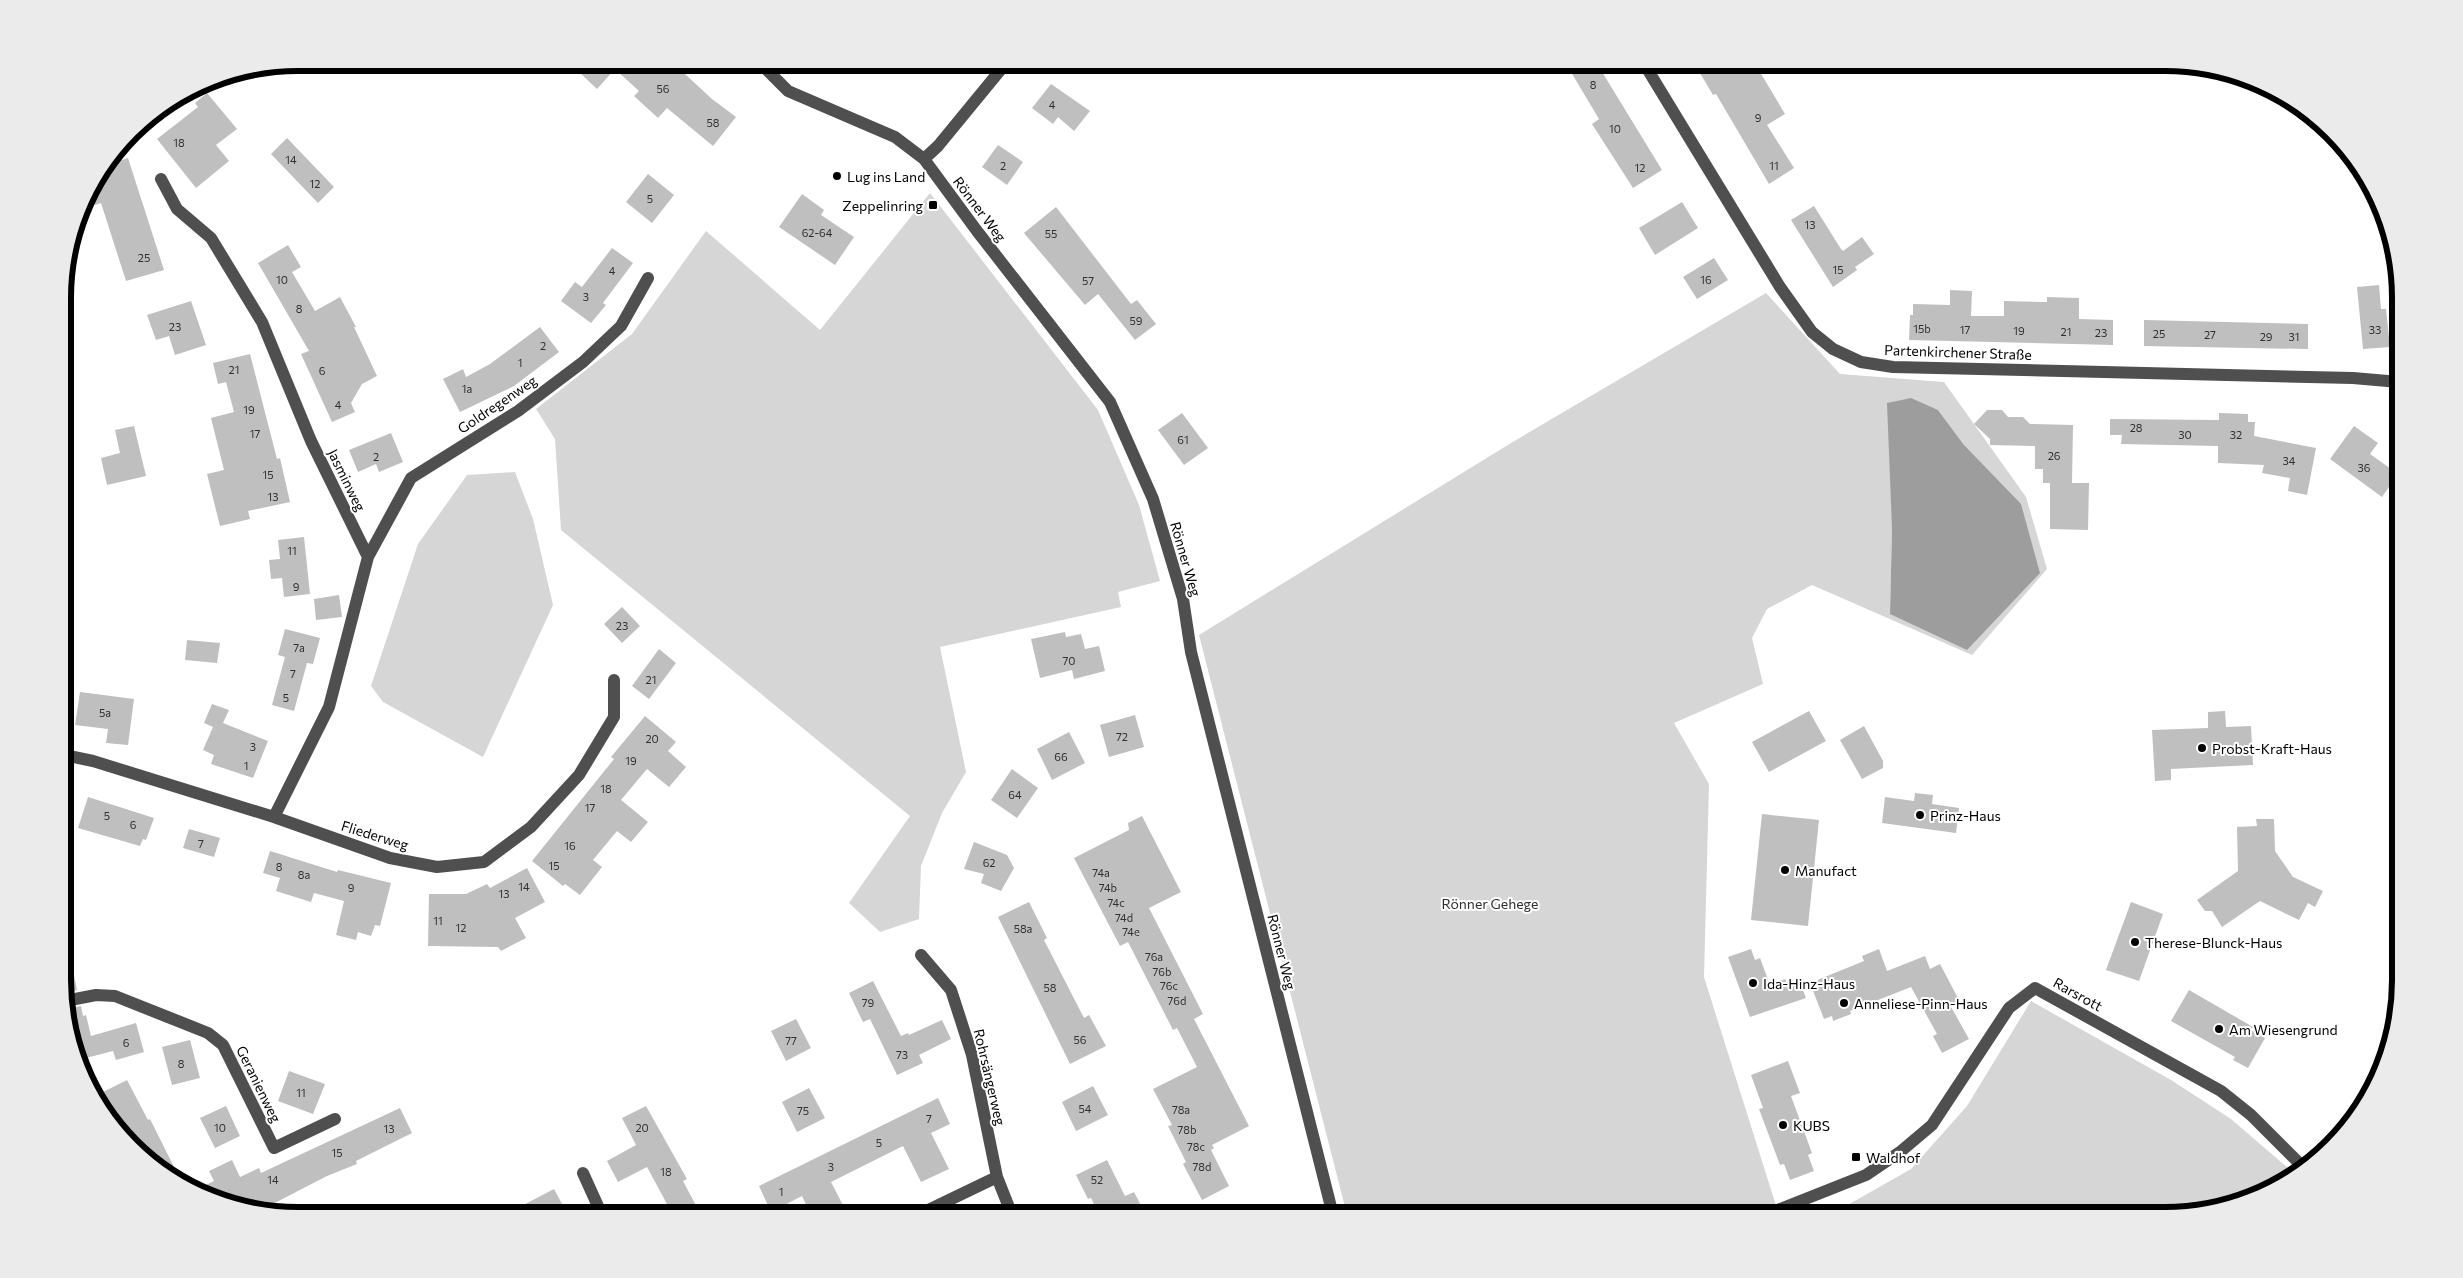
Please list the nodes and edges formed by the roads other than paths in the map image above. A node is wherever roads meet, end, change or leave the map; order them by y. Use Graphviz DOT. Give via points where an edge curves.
graph roads {
  1 [pos="768,71"];
  2 [pos="1000,71"];
  3 [pos="1648,71"];
  4 [pos="924,159"];
  5 [pos="161,179"];
  6 [pos="648,278"];
  7 [pos="2392,381"];
  8 [pos="368,557"];
  9 [pos="614,680"];
  10 [pos="71,756"];
  11 [pos="274,817"];
  12 [pos="921,955"];
  13 [pos="72,999"];
  14 [pos="335,1119"];
  15 [pos="2299,1163"];
  16 [pos="583,1173"];
  17 [pos="997,1177"];
  18 [pos="598,1207"];
  19 [pos="935,1207"];
  20 [pos="1009,1207"];
  21 [pos="1331,1207"];
  22 [pos="1785,1207"];
  1 -- 4 [label="street, Rönner Weg" via="788,90 895,137"];
  2 -- 4 [label="street"];
  3 -- 7 [label="street, Partenkirchener Straße" via="1780,287 1812,332 1833,349 1861,362 1893,367"];
  4 -- 21 [label="street, Rönner Weg" via="1110,402 1153,499 1183,599 1190,652"];
  5 -- 8 [label="street, Jasminweg" via="177,209 211,238 262,322 311,441"];
  6 -- 8 [label="street, Goldregenweg" via="621,326 583,362 518,411 411,478"];
  8 -- 11 [label="street" via="328,707"];
  9 -- 11 [label="street, Fliederweg" via="614,717 579,775 531,826 484,862 437,867 390,858"];
  10 -- 11 [label="street, Fliederweg"];
  12 -- 17 [label="street, Rohrsängerweg" via="951,990 972,1055"];
  13 -- 14 [label="street, Geranienweg" via="96,995 115,996 208,1033 223,1045 274,1148"];
  15 -- 22 [label="street, Rarsrott" via="2251,1115 2221,1091 2035,988 2008,1008 1932,1125 1866,1175"];
  16 -- 18 [label="street"];
  17 -- 19 [label="street"];
  17 -- 20 [label="street, Rohrsängerweg"];
}
